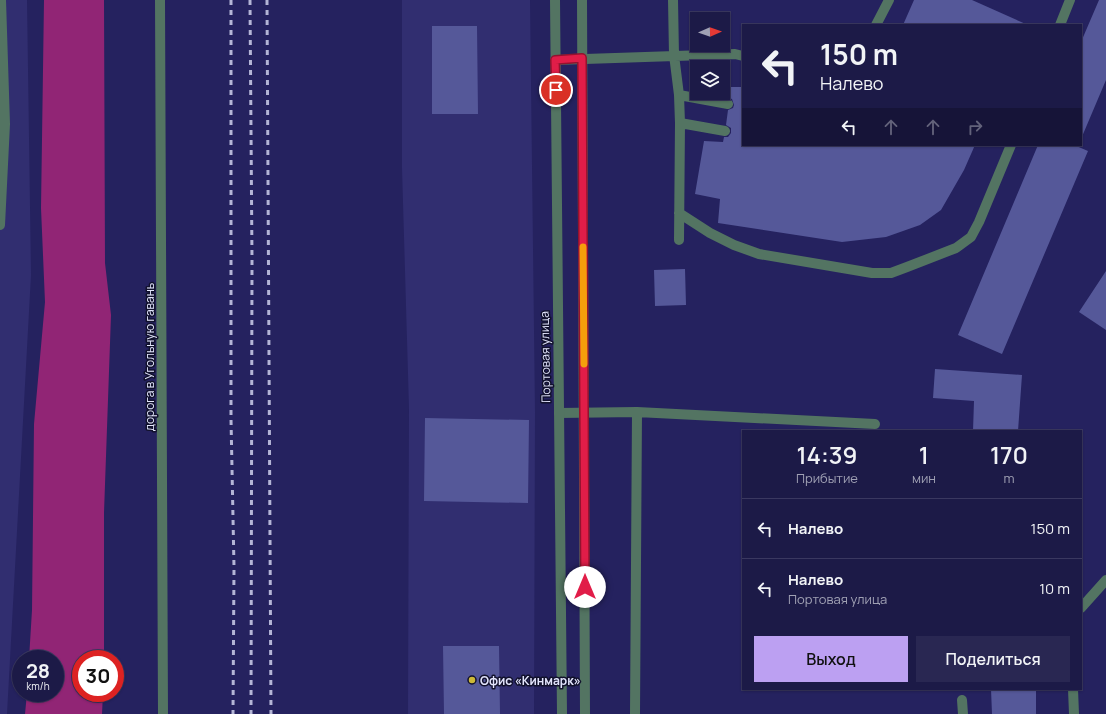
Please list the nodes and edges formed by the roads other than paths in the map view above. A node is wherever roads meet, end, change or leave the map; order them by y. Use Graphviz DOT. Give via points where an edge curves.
graph roads {
  1 [pos="1,0"];
  2 [pos="160,0"];
  3 [pos="555,0"];
  4 [pos="582,0"];
  5 [pos="674,0"];
  6 [pos="888,0"];
  7 [pos="1070,0"];
  8 [pos="876,24"];
  9 [pos="1060,24"];
  10 [pos="674,55"];
  11 [pos="742,56"];
  12 [pos="582,58"];
  13 [pos="555,60"];
  14 [pos="679,95"];
  15 [pos="728,104"];
  16 [pos="680,123"];
  17 [pos="725,131"];
  18 [pos="1011,146"];
  19 [pos="679,213"];
  20 [pos="0,225"];
  21 [pos="679,240"];
  22 [pos="637,412"];
  23 [pos="559,413"];
  24 [pos="584,413"];
  25 [pos="875,424"];
  26 [pos="1106,580"];
  27 [pos="1082,607"];
  28 [pos="1073,690"];
  29 [pos="962,700"];
  30 [pos="163,714"];
  31 [pos="562,714"];
  32 [pos="586,714"];
  33 [pos="635,714"];
  34 [pos="963,714"];
  35 [pos="1074,714"];
  1 -- 20 [label="street" via="4,124"];
  2 -- 30 [label="street, дорога в Угольную гавань"];
  3 -- 13 [label="street, Портовая улица"];
  4 -- 12 [label="street"];
  5 -- 10 [label="street"];
  6 -- 8 [label="street"];
  7 -- 9 [label="street"];
  10 -- 11 [label="street"];
  10 -- 12 [label="street"];
  10 -- 14 [label="street"];
  12 -- 13 [label="street"];
  12 -- 24 [label="street"];
  13 -- 23 [label="street, Портовая улица"];
  14 -- 15 [label="street"];
  14 -- 16 [label="street"];
  16 -- 17 [label="street"];
  16 -- 19 [label="street"];
  18 -- 19 [label="street" via="971,237 956,248 890,273 872,273 759,254 728,242"];
  19 -- 21 [label="street"];
  22 -- 24 [label="street"];
  22 -- 25 [label="street"];
  22 -- 33 [label="street"];
  23 -- 24 [label="street"];
  23 -- 31 [label="street, Портовая улица"];
  24 -- 32 [label="street"];
  26 -- 27 [label="street"];
  28 -- 35 [label="street"];
  29 -- 34 [label="street"];
}
